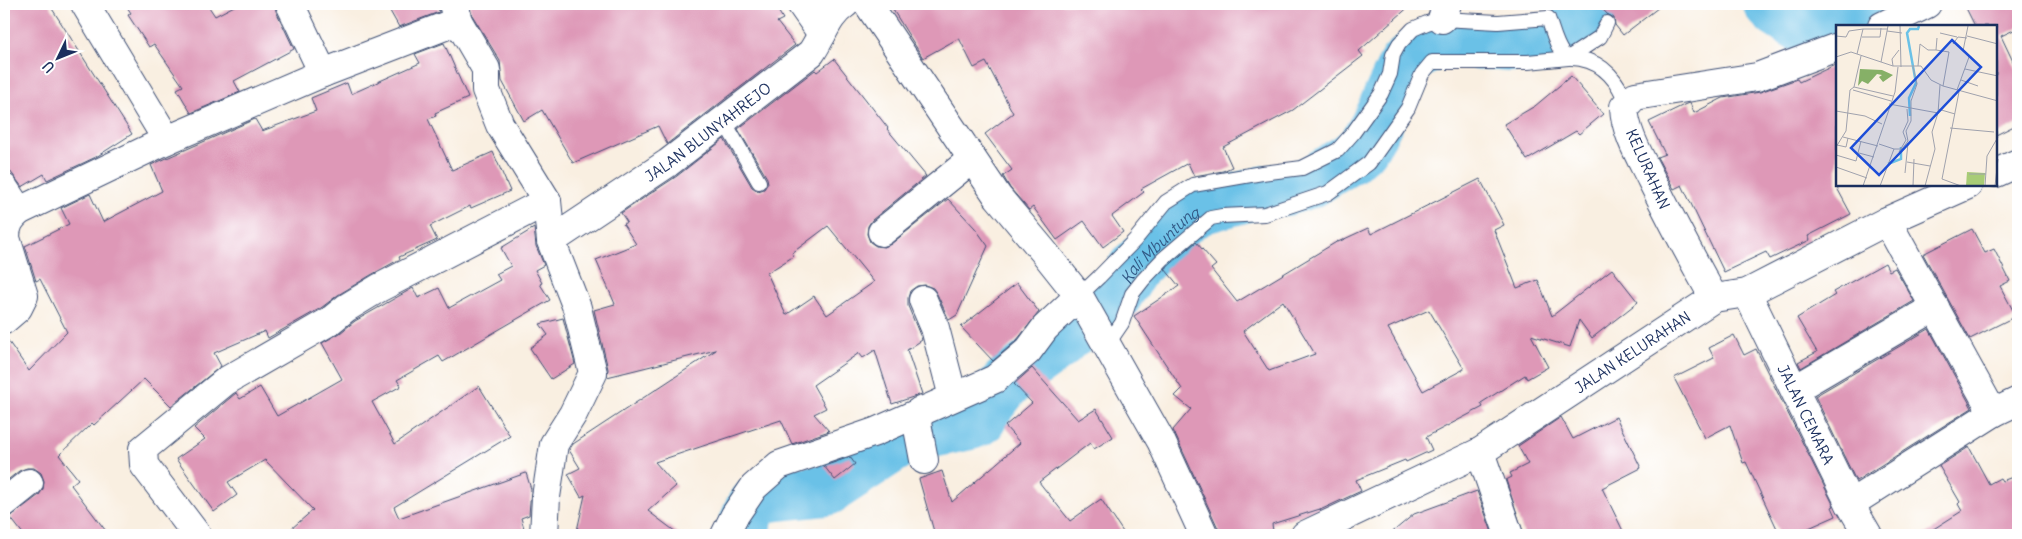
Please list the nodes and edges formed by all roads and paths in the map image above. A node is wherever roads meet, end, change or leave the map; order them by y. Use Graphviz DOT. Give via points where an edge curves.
graph roads {
  1 [pos="85,4"];
  2 [pos="290,4"];
  3 [pos="801,4"];
  4 [pos="844,4"];
  5 [pos="868,4"];
  6 [pos="1927,4"];
  7 [pos="456,12"];
  8 [pos="1444,12"];
  9 [pos="1606,23"];
  10 [pos="1884,25"];
  11 [pos="822,34"];
  12 [pos="1836,47"];
  13 [pos="1565,55"];
  14 [pos="323,73"];
  15 [pos="1626,103"];
  16 [pos="724,121"];
  17 [pos="167,140"];
  18 [pos="972,158"];
  19 [pos="2018,163"];
  20 [pos="1997,173"];
  21 [pos="760,182"];
  22 [pos="1966,186"];
  23 [pos="4,188"];
  24 [pos="547,201"];
  25 [pos="19,211"];
  26 [pos="1887,220"];
  27 [pos="882,232"];
  28 [pos="551,241"];
  29 [pos="1747,293"];
  30 [pos="1078,296"];
  31 [pos="1714,298"];
  32 [pos="923,300"];
  33 [pos="1935,307"];
  34 [pos="4,320"];
  35 [pos="1105,343"];
  36 [pos="1795,389"];
  37 [pos="953,397"];
  38 [pos="2018,402"];
  39 [pos="1993,413"];
  40 [pos="1480,452"];
  41 [pos="29,483"];
  42 [pos="4,503"];
  43 [pos="1850,504"];
  44 [pos="197,535"];
  45 [pos="544,535"];
  46 [pos="725,535"];
  47 [pos="1204,535"];
  48 [pos="1305,535"];
  49 [pos="1510,535"];
  50 [pos="1868,535"];
  1 -- 17 [label="street"];
  2 -- 14 [label="street"];
  3 -- 11 [label="street"];
  4 -- 11 [label="street, JALAN BLUNYAHREJO" via="836,10"];
  5 -- 18 [label="street"];
  6 -- 10 [label="street"];
  7 -- 14 [label="street"];
  7 -- 24 [label="street" via="486,69 486,90 500,124"];
  8 -- 13 [label="lane" via="1498,22 1548,18"];
  8 -- 30 [label="lane" via="1413,29 1399,44 1381,94 1338,150 1302,168 1193,185 1166,202 1135,240"];
  9 -- 13 [label="lane" via="1600,37"];
  11 -- 16 [label="street, JALAN BLUNYAHREJO" via="811,53"];
  12 -- 15 [label="street" via="1757,76 1635,96"];
  13 -- 15 [label="lane" via="1594,64 1610,74 1621,87"];
  13 -- 35 [label="lane" via="1528,62 1432,62 1422,74 1408,108 1369,163 1328,193 1265,214 1211,218 1143,280 1132,294 1122,324"];
  14 -- 17 [label="street"];
  15 -- 31 [label="street, KELURAHAN" via="1624,112 1636,150"];
  16 -- 21 [label="lane"];
  16 -- 28 [label="street, JALAN BLUNYAHREJO" via="668,163"];
  17 -- 25 [label="street"];
  18 -- 27 [label="street"];
  18 -- 30 [label="street" via="998,197"];
  19 -- 20 [label="street"];
  22 -- 26 [label="street, JALAN KELURAHAN"];
  23 -- 25 [label="street"];
  24 -- 28 [label="street"];
  24 -- 44 [label="street" via="379,288 226,381 144,449 144,465"];
  25 -- 34 [label="street" via="11,218 6,238 24,296 18,308"];
  26 -- 29 [label="street, JALAN KELURAHAN"];
  26 -- 33 [label="street"];
  28 -- 45 [label="street" via="577,308 593,373 554,444"];
  29 -- 31 [label="street, JALAN KELURAHAN"];
  29 -- 36 [label="street, JALAN CEMARA"];
  30 -- 35 [label="street"];
  30 -- 37 [label="street" via="1028,350 994,379"];
  31 -- 40 [label="street, JALAN KELURAHAN"];
  32 -- 37 [label="street" via="935,328"];
  33 -- 36 [label="street"];
  33 -- 39 [label="street"];
  35 -- 47 [label="street" via="1161,441"];
  36 -- 43 [label="street, JALAN CEMARA"];
  37 -- 46 [label="street" via="920,435 875,432 779,465 754,487"];
  38 -- 39 [label="street"];
  39 -- 43 [label="street"];
  40 -- 48 [label="street, JALAN KELURAHAN"];
  40 -- 49 [label="street"];
  41 -- 42 [label="street"];
  43 -- 50 [label="street, JALAN CEMARA"];
}
